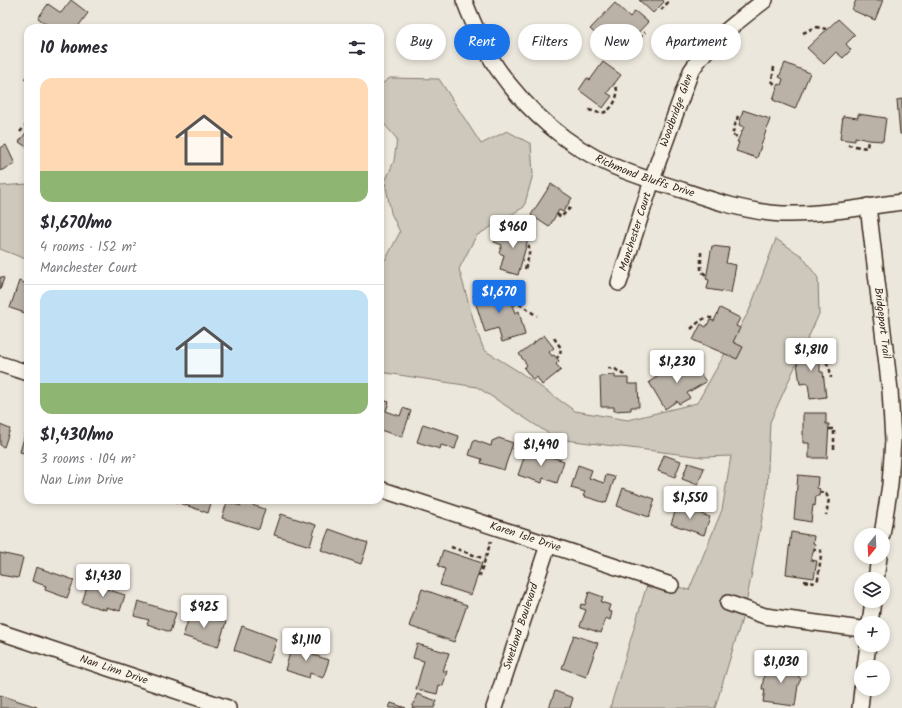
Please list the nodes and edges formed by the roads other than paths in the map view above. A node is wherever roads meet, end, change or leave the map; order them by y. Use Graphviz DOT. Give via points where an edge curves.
graph roads {
  1 [pos="464,0"];
  2 [pos="765,0"];
  3 [pos="652,180"];
  4 [pos="902,202"];
  5 [pos="868,206"];
  6 [pos="619,283"];
  7 [pos="0,364"];
  8 [pos="24,372"];
  9 [pos="384,490"];
  10 [pos="883,528"];
  11 [pos="548,545"];
  12 [pos="671,585"];
  13 [pos="728,603"];
  14 [pos="854,628"];
  15 [pos="0,632"];
  16 [pos="861,696"];
  17 [pos="228,708"];
  18 [pos="494,708"];
  19 [pos="860,708"];
  1 -- 3 [label="street, Richmond Bluffs Drive" via="497,67 537,114 586,152 612,166"];
  2 -- 3 [label="street, Woodbridge Glen" via="713,42 699,58 680,97"];
  3 -- 5 [label="street, Richmond Bluffs Drive" via="719,203 761,211 802,213"];
  3 -- 6 [label="street, Manchester Court"];
  4 -- 5 [label="street, Richmond Bluffs Drive"];
  5 -- 10 [label="street, Bridgeport Trail" via="890,390 893,440 890,486"];
  7 -- 8 [label="street"];
  9 -- 11 [label="street, Karen Isle Drive"];
  11 -- 12 [label="street, Karen Isle Drive"];
  11 -- 18 [label="street, Swetland Boulevard"];
  13 -- 14 [label="street" via="766,616"];
  15 -- 17 [label="street, Nan Linn Drive"];
  16 -- 19 [label="street"];
}
